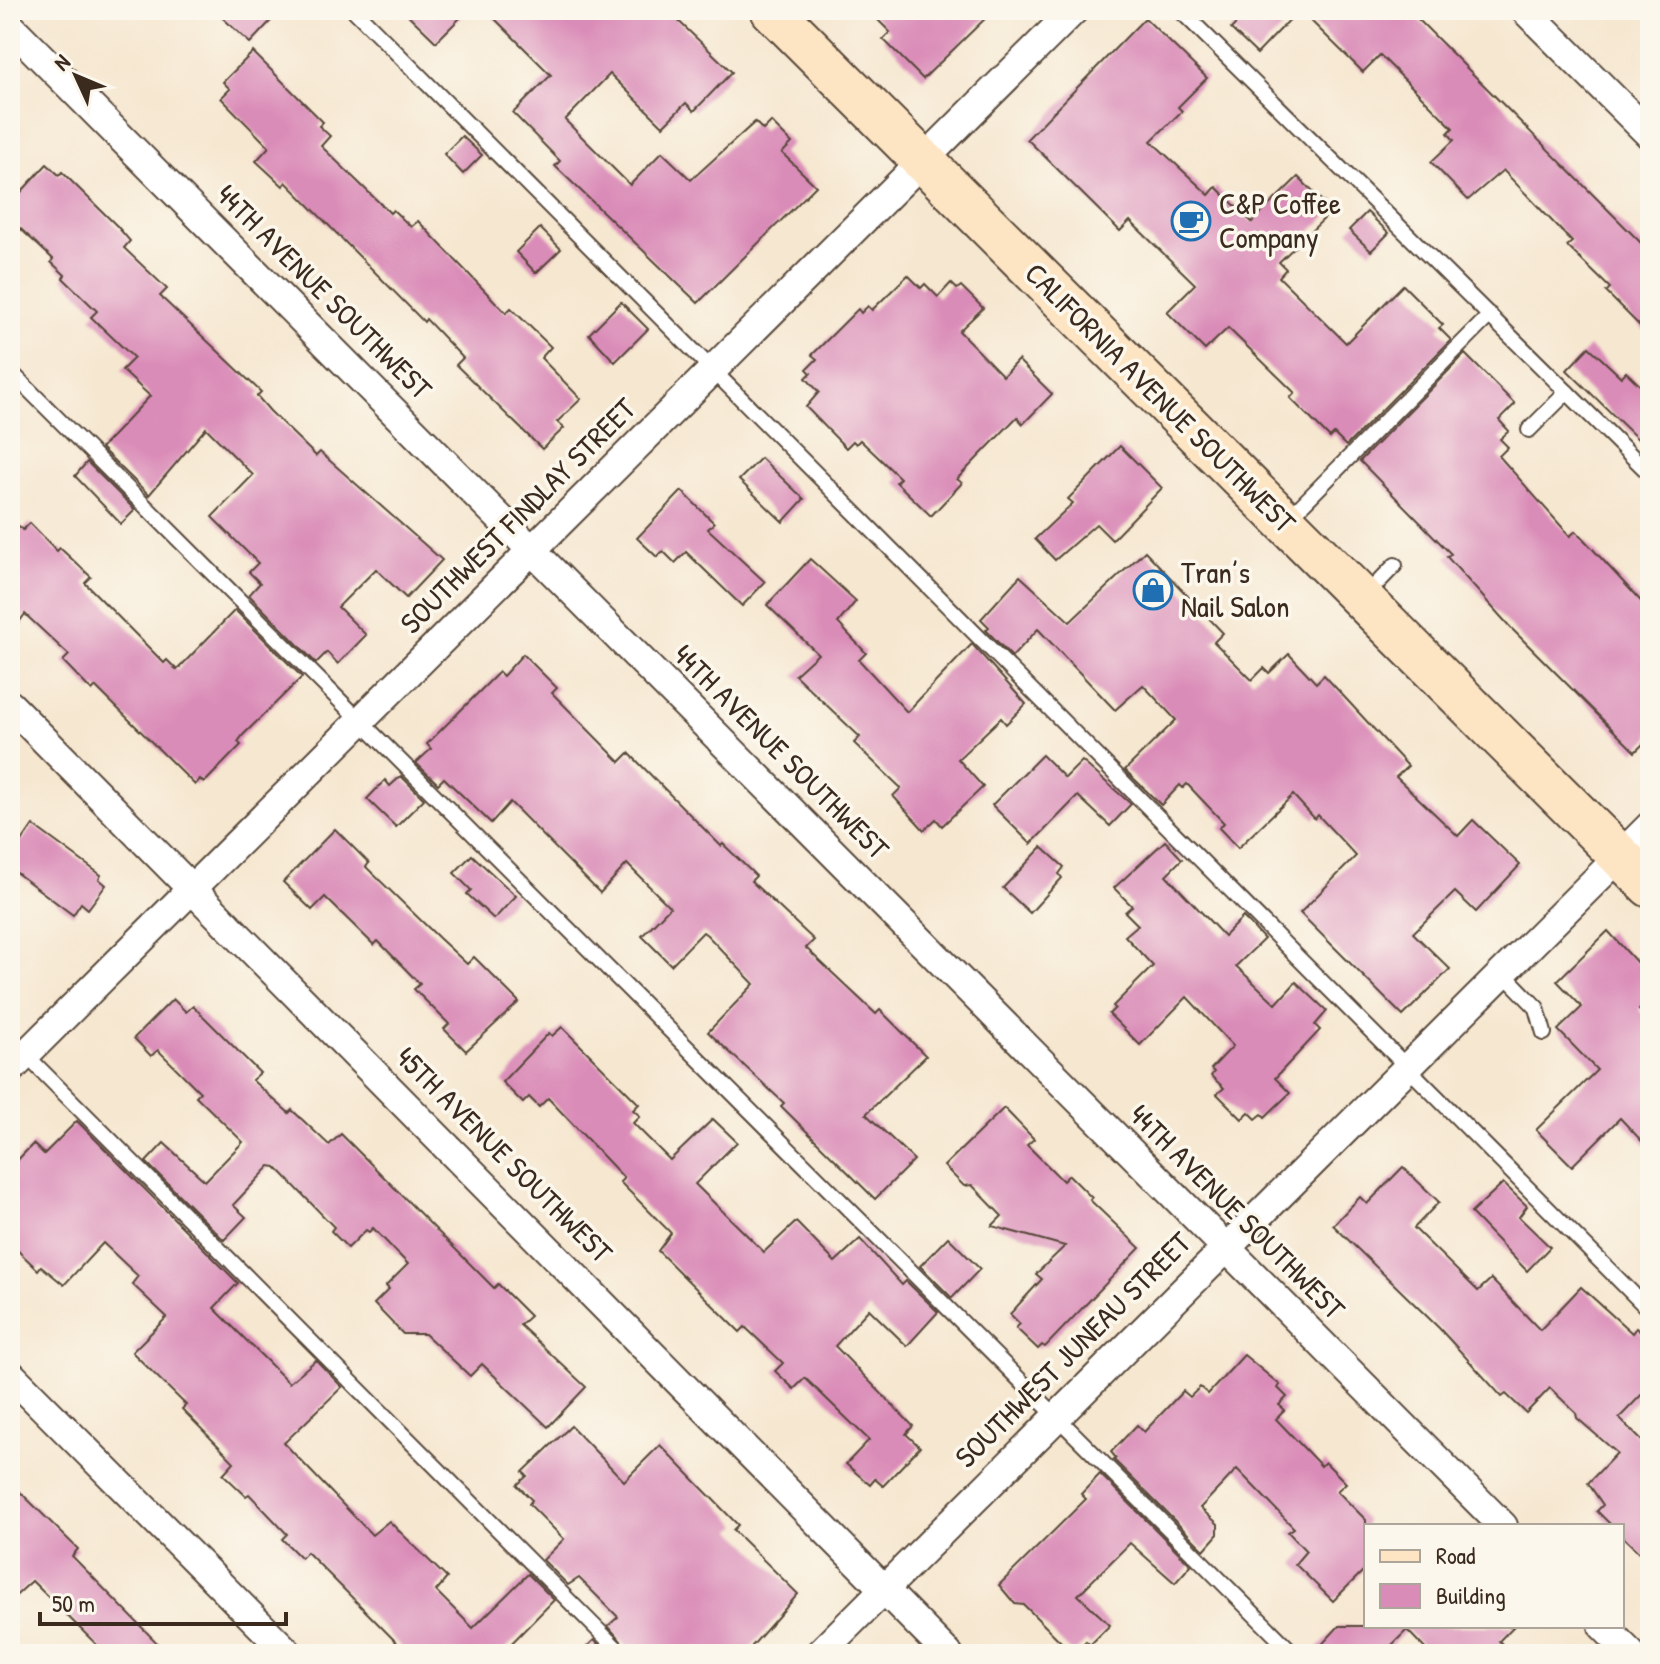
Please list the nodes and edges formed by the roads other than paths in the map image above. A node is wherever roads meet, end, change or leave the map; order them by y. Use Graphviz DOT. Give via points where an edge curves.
graph roads {
  1 [pos="354,10"];
  2 [pos="772,10"];
  3 [pos="1074,10"];
  4 [pos="1180,10"];
  5 [pos="1525,10"];
  6 [pos="10,26"];
  7 [pos="1650,135"];
  8 [pos="923,161"];
  9 [pos="1490,315"];
  10 [pos="714,369"];
  11 [pos="10,371"];
  12 [pos="1567,392"];
  13 [pos="1529,430"];
  14 [pos="1650,474"];
  15 [pos="1285,522"];
  16 [pos="533,550"];
  17 [pos="1395,565"];
  18 [pos="1362,599"];
  19 [pos="10,705"];
  20 [pos="360,721"];
  21 [pos="1650,826"];
  22 [pos="1620,856"];
  23 [pos="1650,886"];
  24 [pos="193,888"];
  25 [pos="1503,973"];
  26 [pos="1544,1033"];
  27 [pos="15,1055"];
  28 [pos="1408,1067"];
  29 [pos="1223,1247"];
  30 [pos="1650,1311"];
  31 [pos="10,1374"];
  32 [pos="1058,1415"];
  33 [pos="1501,1524"];
  34 [pos="884,1589"];
  35 [pos="1605,1628"];
  36 [pos="289,1654"];
  37 [pos="622,1654"];
  38 [pos="819,1654"];
  39 [pos="948,1654"];
  40 [pos="1294,1654"];
  41 [pos="1631,1654"];
  1 -- 10 [label="lane"];
  2 -- 8 [label="main road, CALIFORNIA AVENUE SOUTHWEST"];
  3 -- 8 [label="street, SOUTHWEST FINDLAY STREET"];
  4 -- 9 [label="lane"];
  5 -- 7 [label="street"];
  6 -- 16 [label="street, 44TH AVENUE SOUTHWEST"];
  8 -- 10 [label="street, SOUTHWEST FINDLAY STREET"];
  8 -- 15 [label="main road, CALIFORNIA AVENUE SOUTHWEST"];
  9 -- 12 [label="lane"];
  9 -- 15 [label="lane"];
  10 -- 16 [label="street, SOUTHWEST FINDLAY STREET"];
  10 -- 28 [label="lane"];
  11 -- 20 [label="lane"];
  12 -- 13 [label="lane"];
  12 -- 14 [label="lane"];
  15 -- 18 [label="main road, CALIFORNIA AVENUE SOUTHWEST"];
  16 -- 20 [label="street, SOUTHWEST FINDLAY STREET"];
  16 -- 29 [label="street, 44TH AVENUE SOUTHWEST"];
  17 -- 18 [label="lane"];
  18 -- 22 [label="main road, CALIFORNIA AVENUE SOUTHWEST"];
  19 -- 24 [label="street, 45TH AVENUE SOUTHWEST"];
  20 -- 24 [label="street, SOUTHWEST FINDLAY STREET"];
  20 -- 32 [label="lane"];
  21 -- 22 [label="street, SOUTHWEST JUNEAU STREET"];
  22 -- 23 [label="main road, CALIFORNIA AVENUE SOUTHWEST"];
  22 -- 25 [label="street, SOUTHWEST JUNEAU STREET"];
  24 -- 27 [label="street, SOUTHWEST FINDLAY STREET"];
  24 -- 34 [label="street, 45TH AVENUE SOUTHWEST"];
  25 -- 26 [label="lane" via="1537,1008"];
  25 -- 28 [label="street, SOUTHWEST JUNEAU STREET"];
  27 -- 37 [label="lane"];
  28 -- 29 [label="street, SOUTHWEST JUNEAU STREET"];
  28 -- 30 [label="lane"];
  29 -- 32 [label="street, SOUTHWEST JUNEAU STREET"];
  29 -- 33 [label="street, 44TH AVENUE SOUTHWEST"];
  31 -- 36 [label="street"];
  32 -- 34 [label="street, SOUTHWEST JUNEAU STREET"];
  32 -- 40 [label="lane"];
  34 -- 38 [label="street, SOUTHWEST JUNEAU STREET"];
  34 -- 39 [label="street, 45TH AVENUE SOUTHWEST"];
  35 -- 41 [label="street"];
}
